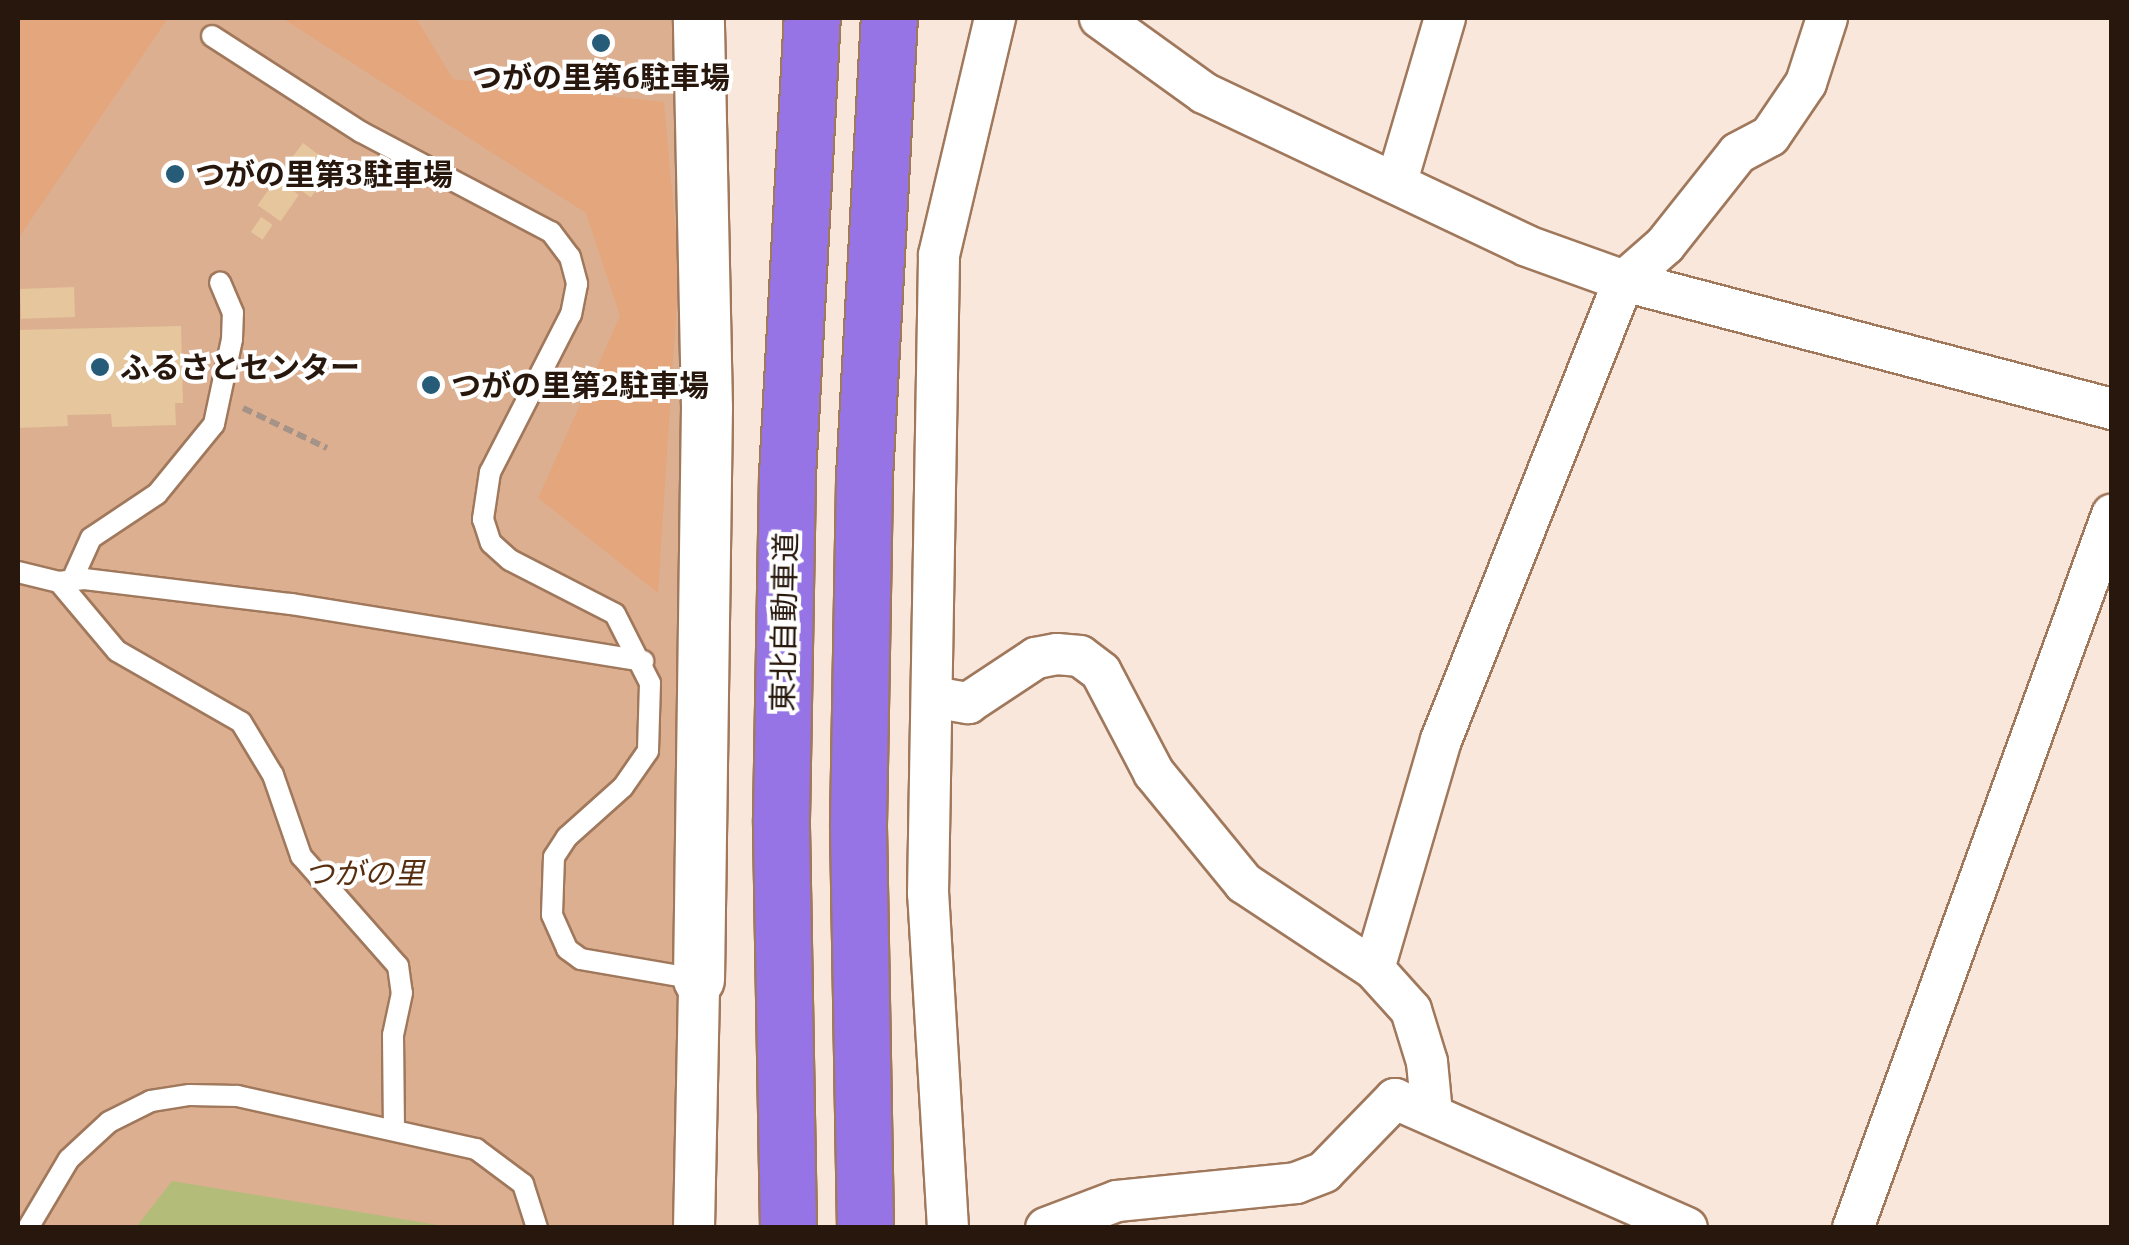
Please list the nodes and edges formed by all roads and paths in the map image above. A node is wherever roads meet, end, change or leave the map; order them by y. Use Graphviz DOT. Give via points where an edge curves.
graph roads {
  1 [pos="699,18"];
  2 [pos="812,18"];
  3 [pos="889,18"];
  4 [pos="995,18"];
  5 [pos="1100,18"];
  6 [pos="1445,18"];
  7 [pos="1826,18"];
  8 [pos="212,36"];
  9 [pos="1397,181"];
  10 [pos="1624,281"];
  11 [pos="220,283"];
  12 [pos="224,399"];
  13 [pos="2112,409"];
  14 [pos="327,448"];
  15 [pos="2112,514"];
  16 [pos="18,572"];
  17 [pos="66,581"];
  18 [pos="643,662"];
  19 [pos="933,697"];
  20 [pos="1374,969"];
  21 [pos="699,980"];
  22 [pos="1432,1114"];
  23 [pos="394,1130"];
  24 [pos="28,1228"];
  25 [pos="537,1228"];
  26 [pos="694,1228"];
  27 [pos="788,1228"];
  28 [pos="865,1228"];
  29 [pos="948,1228"];
  30 [pos="1046,1228"];
  31 [pos="1687,1228"];
  32 [pos="1854,1228"];
  1 -- 21 [label="street" via="707,427"];
  2 -- 27 [label="highway, 東北自動車道" via="786,514 781,818"];
  3 -- 28 [label="highway" via="864,478 858,824"];
  4 -- 19 [label="street" via="938,255"];
  5 -- 9 [label="street" via="1204,93"];
  6 -- 9 [label="street"];
  7 -- 10 [label="street" via="1806,83 1770,136 1738,153 1665,245"];
  8 -- 18 [label="lane" via="362,132 551,232 570,257 577,284 571,314 490,472 483,519 491,543 510,560 616,614"];
  9 -- 10 [label="street" via="1527,246"];
  10 -- 13 [label="street"];
  10 -- 20 [label="street" via="1441,740"];
  11 -- 12 [label="lane" via="233,313"];
  12 -- 14 [label="path"];
  12 -- 17 [label="lane" via="214,424 157,494 80,551"];
  15 -- 32 [label="street"];
  16 -- 17 [label="lane"];
  17 -- 18 [label="lane" via="479,630"];
  17 -- 23 [label="lane" via="117,651 241,722 273,775 301,856 398,966"];
  18 -- 21 [label="lane" via="650,683 648,751 623,787 566,837 554,857 552,915 567,949 581,960"];
  19 -- 20 [label="street" via="968,703 1036,658 1080,656 1122,702 1154,773 1183,814 1244,883"];
  19 -- 29 [label="street" via="928,894"];
  20 -- 22 [label="street" via="1411,1010 1427,1062"];
  21 -- 26 [label="street"];
  22 -- 30 [label="street" via="1394,1100 1324,1172 1296,1183 1118,1201"];
  22 -- 31 [label="street"];
  23 -- 24 [label="lane" via="237,1096 151,1101 109,1122 70,1159"];
  23 -- 25 [label="lane" via="476,1148 522,1184"];
}
